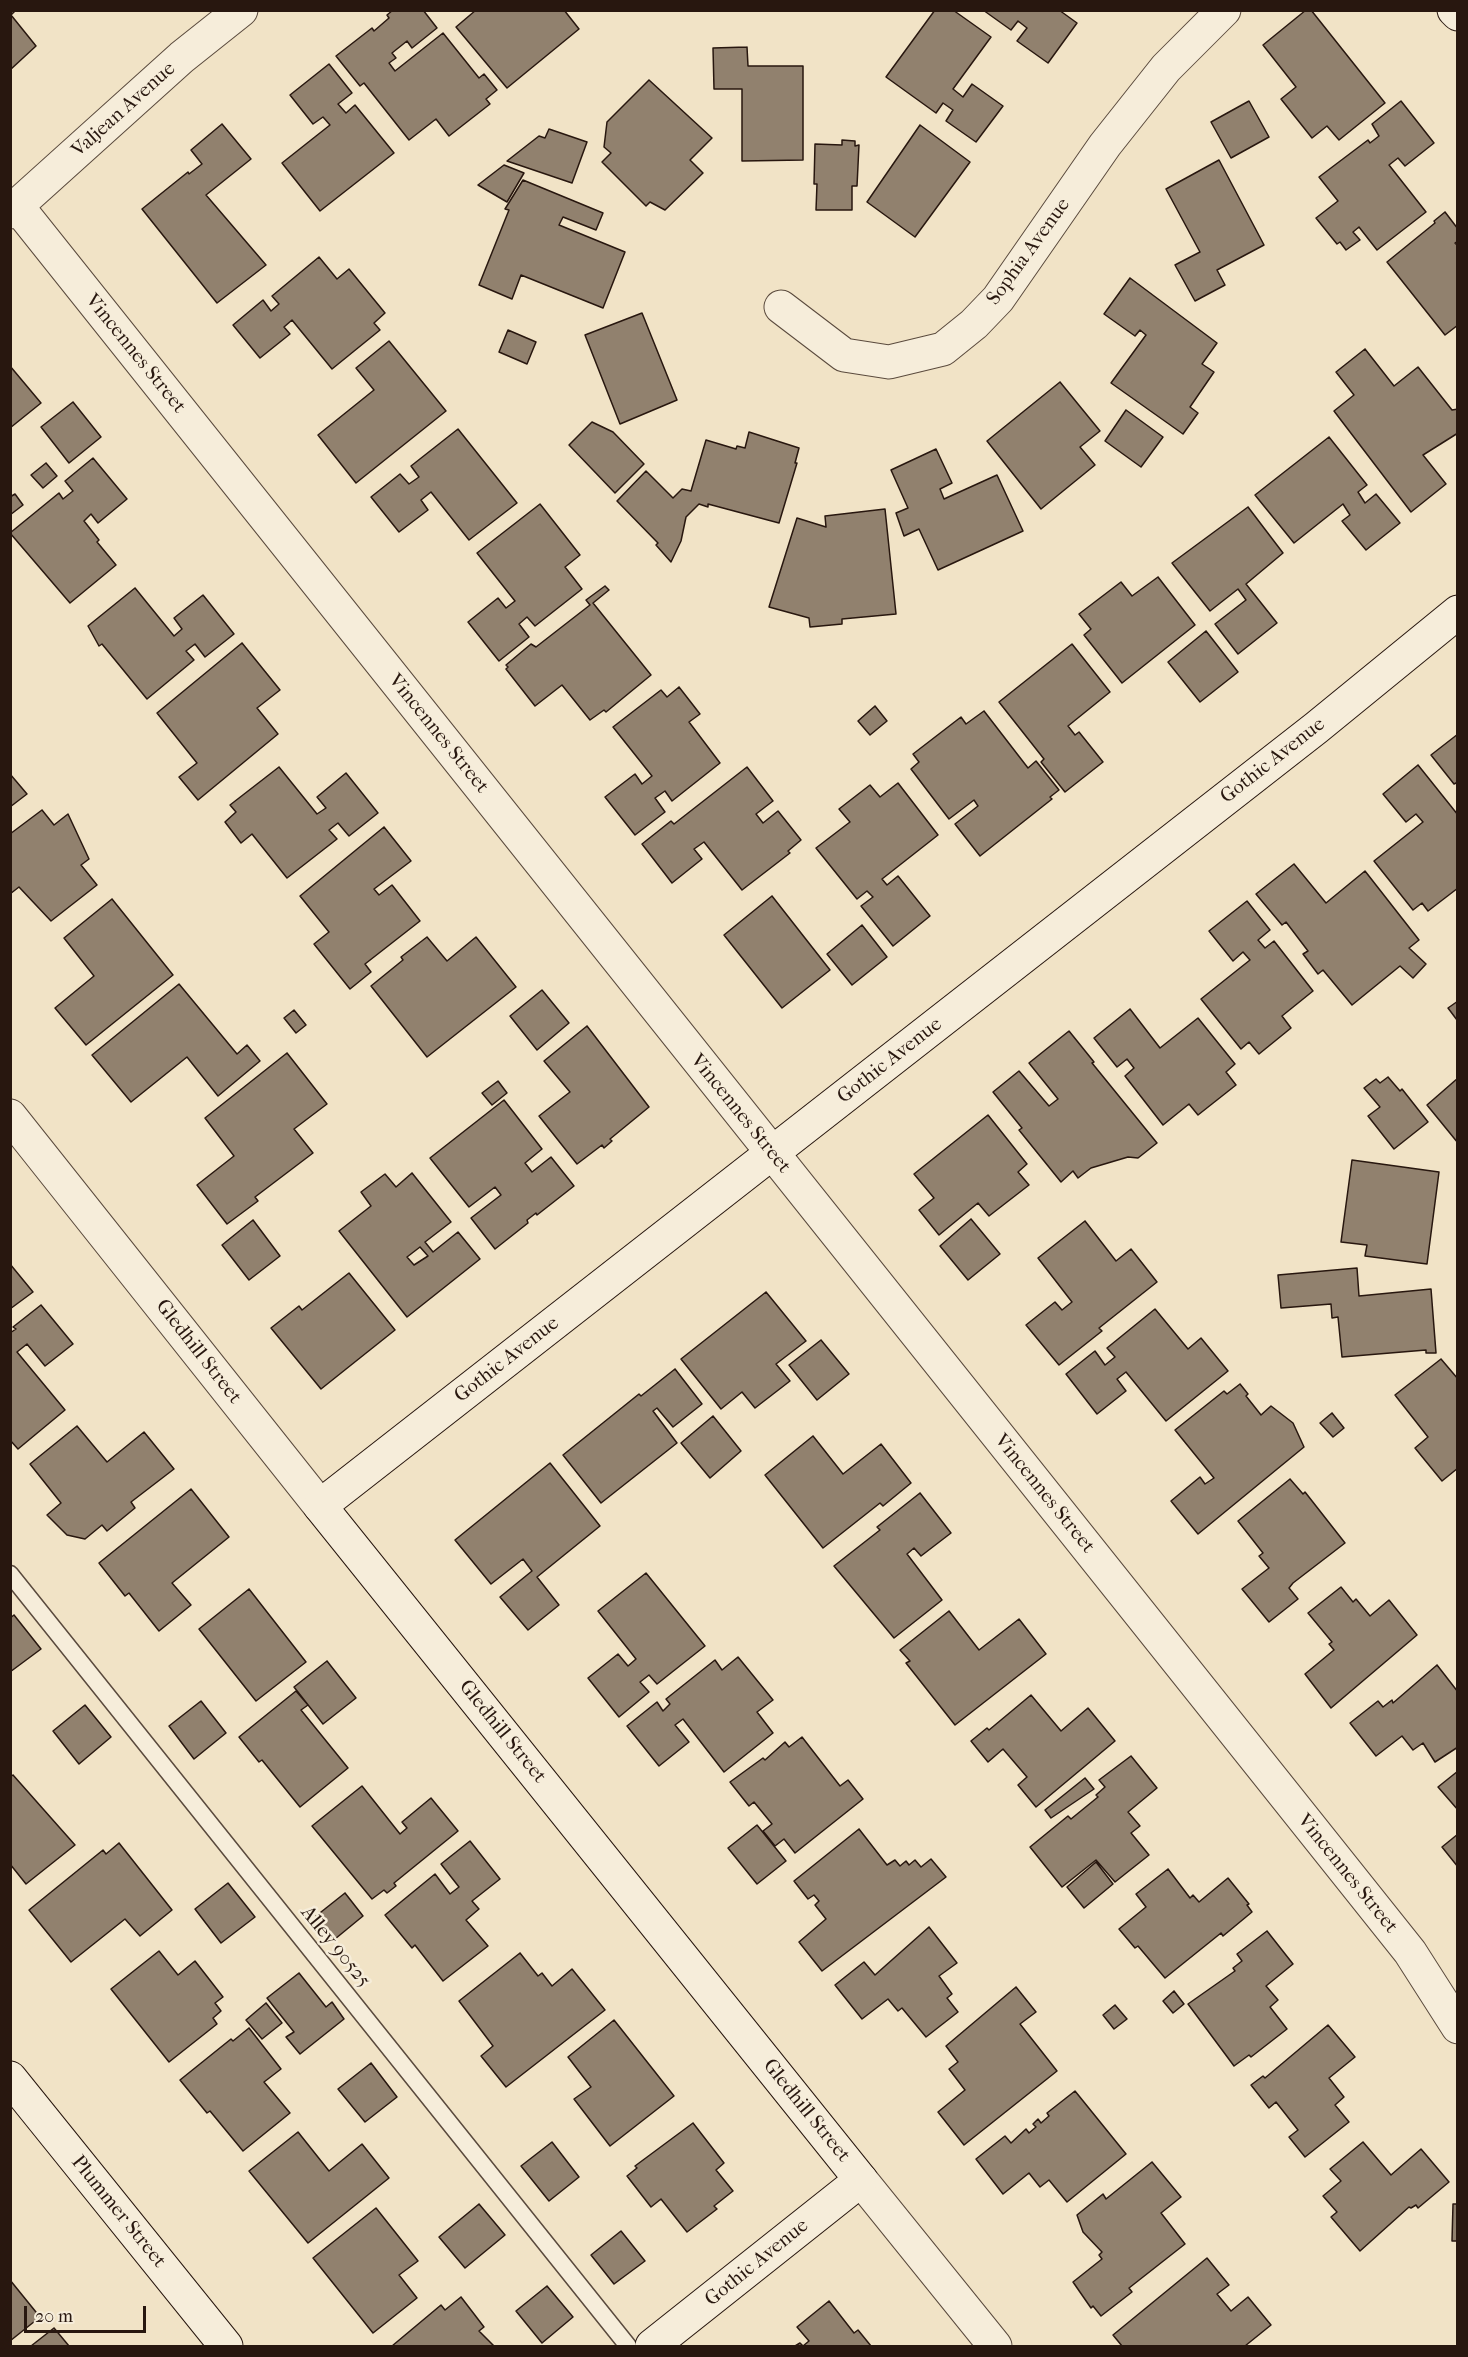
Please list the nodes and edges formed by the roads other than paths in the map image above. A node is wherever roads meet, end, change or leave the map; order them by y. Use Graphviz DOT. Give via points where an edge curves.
graph roads {
  1 [pos="240,10"];
  2 [pos="1224,10"];
  3 [pos="1454,10"];
  4 [pos="1458,14"];
  5 [pos="14,209"];
  6 [pos="781,307"];
  7 [pos="1458,612"];
  8 [pos="10,1116"];
  9 [pos="772,1154"];
  10 [pos="320,1506"];
  11 [pos="10,1574"];
  12 [pos="1458,2027"];
  13 [pos="10,2078"];
  14 [pos="861,2180"];
  15 [pos="226,2346"];
  16 [pos="628,2346"];
  17 [pos="652,2346"];
  18 [pos="995,2346"];
  1 -- 5 [label="street, Valjean Avenue" via="182,57"];
  2 -- 6 [label="street, Sophia Avenue" via="1166,68 1105,145 998,298 975,324 943,349 889,362 844,355"];
  3 -- 4 [label="street"];
  5 -- 9 [label="street, Vincennes Street"];
  7 -- 9 [label="street, Gothic Avenue"];
  8 -- 10 [label="street, Gledhill Street"];
  9 -- 10 [label="street, Gothic Avenue"];
  9 -- 12 [label="street, Vincennes Street" via="1410,1952"];
  10 -- 14 [label="street, Gledhill Street"];
  11 -- 16 [label="lane, Alley 90525"];
  13 -- 15 [label="street, Plummer Street"];
  14 -- 17 [label="street, Gothic Avenue"];
  14 -- 18 [label="street, Gledhill Street"];
}
